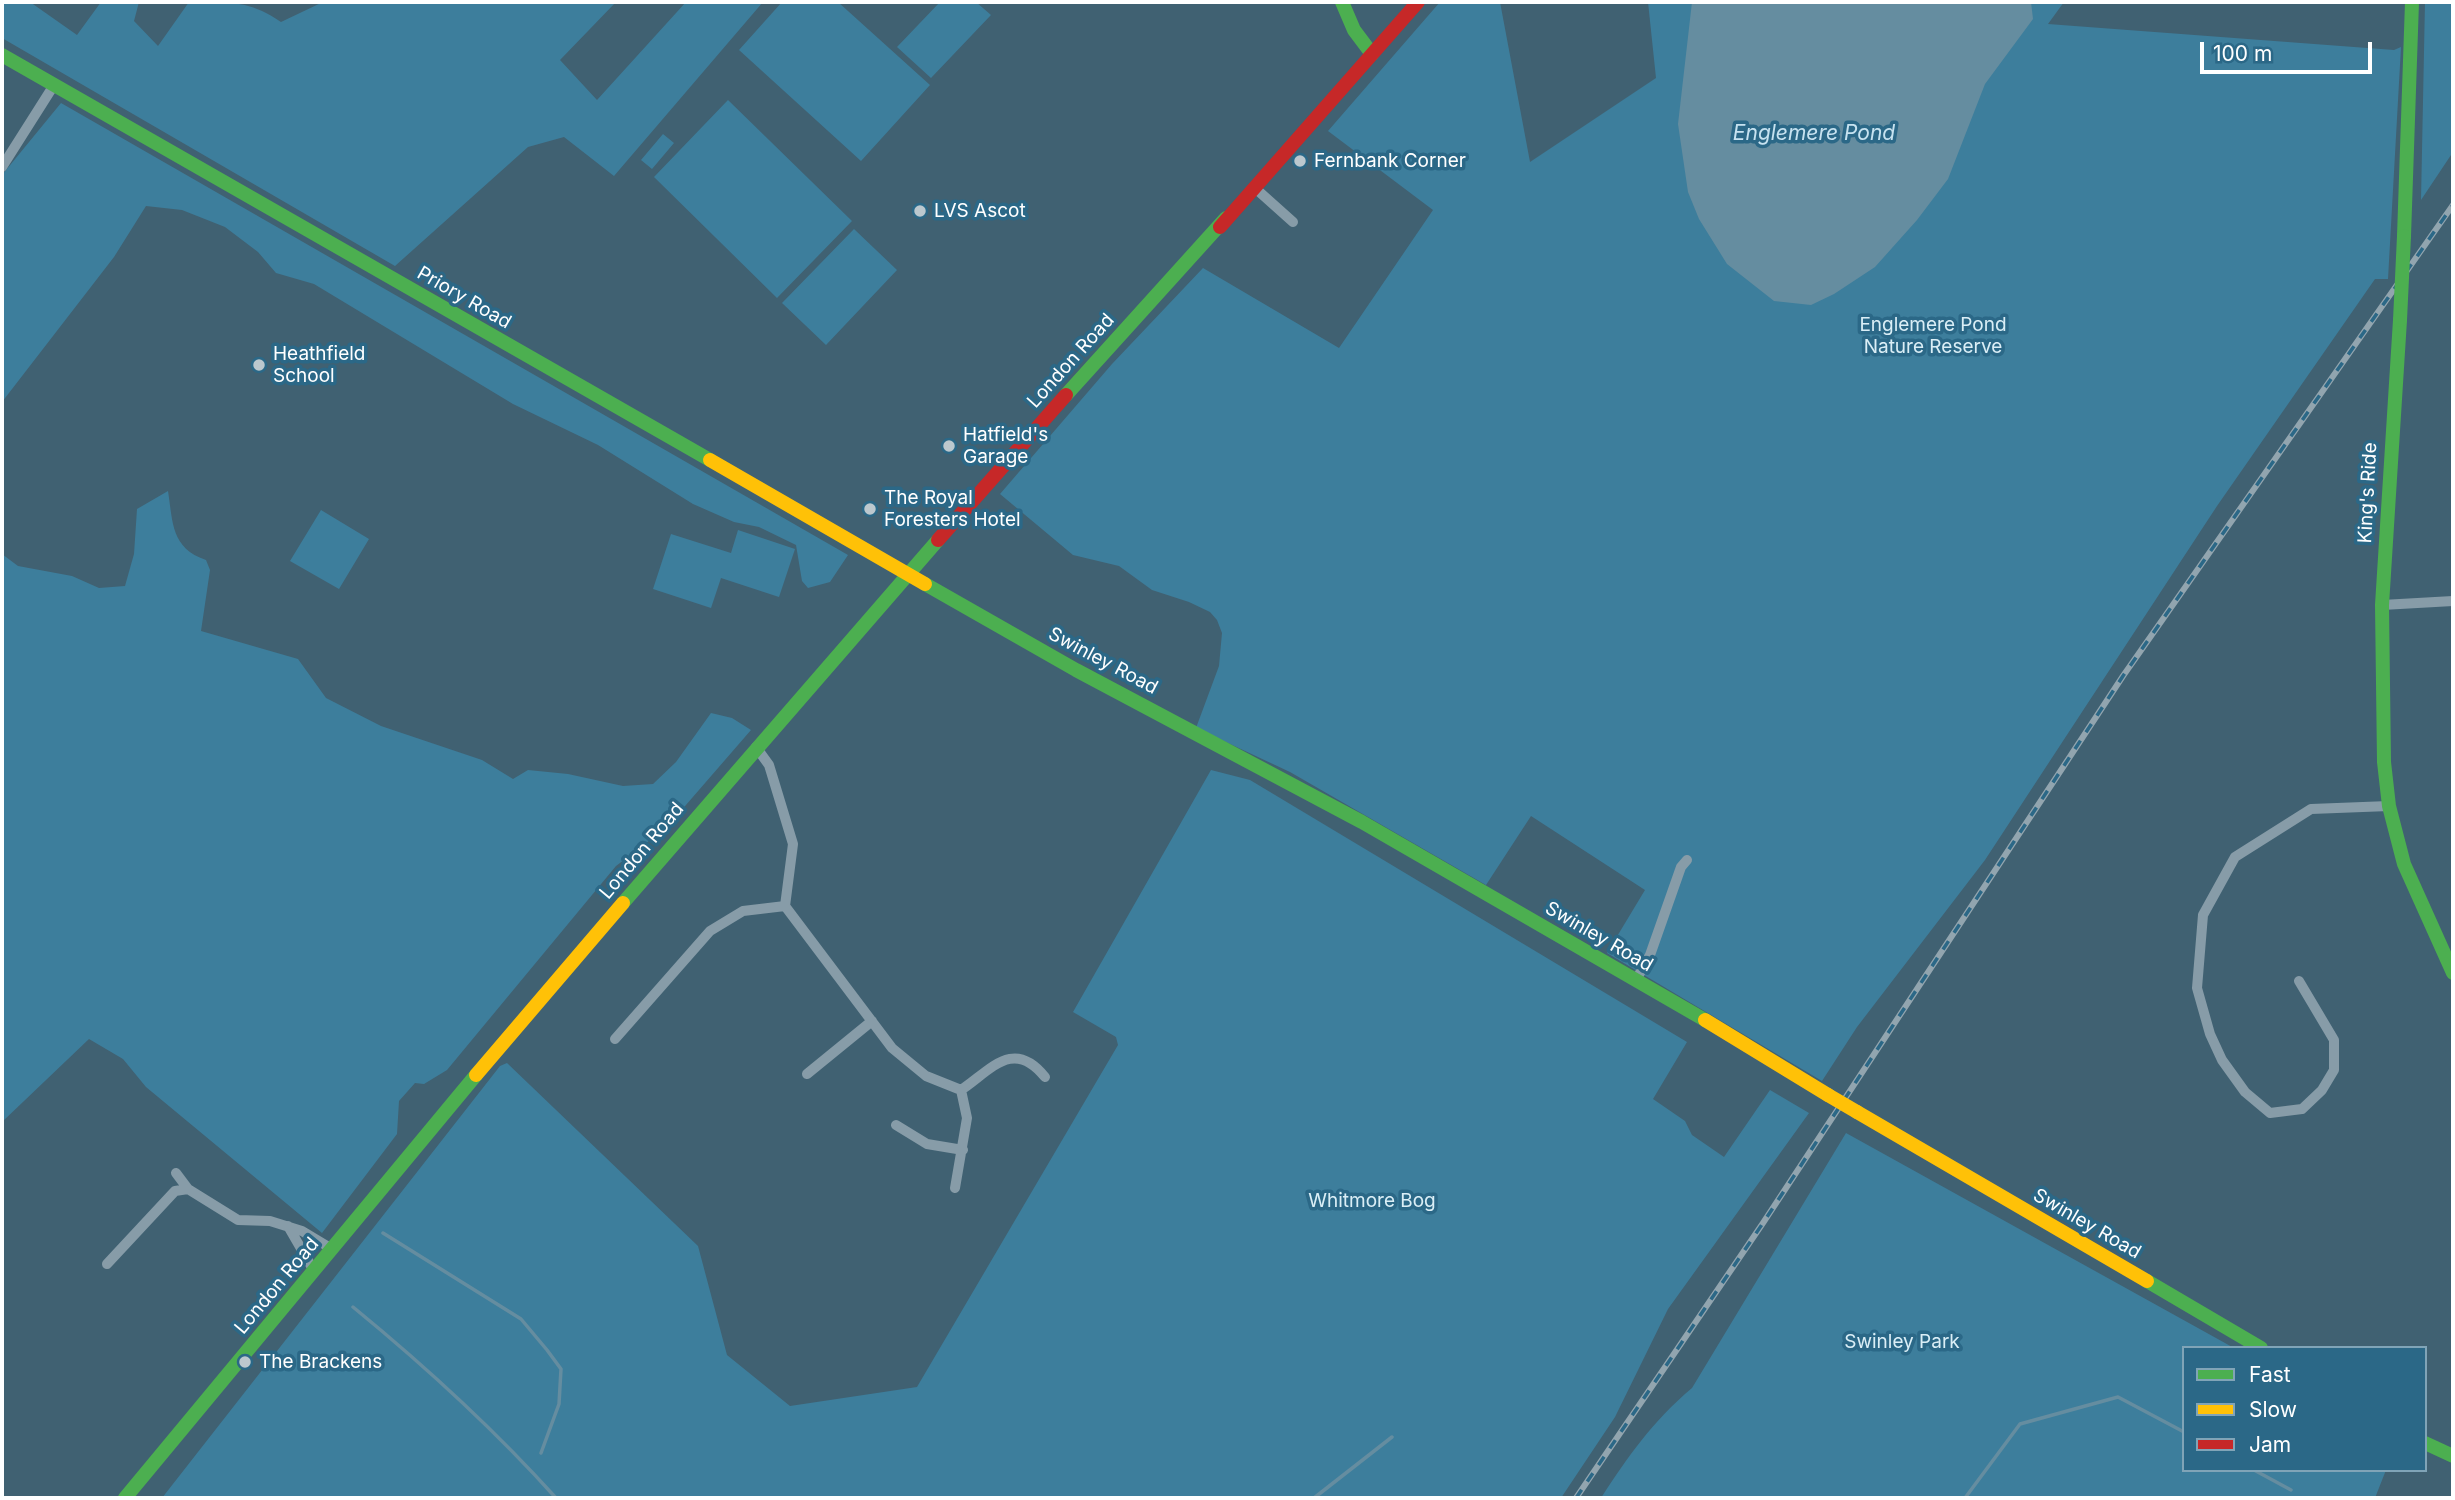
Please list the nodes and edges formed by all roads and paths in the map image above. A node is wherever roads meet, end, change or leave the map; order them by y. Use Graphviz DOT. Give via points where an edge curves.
graph roads {
  1 [pos="1342,2"];
  2 [pos="1418,2"];
  3 [pos="2412,2"];
  4 [pos="1372,54"];
  5 [pos="2,55"];
  6 [pos="54,85"];
  7 [pos="2,167"];
  8 [pos="1255,188"];
  9 [pos="1293,222"];
  10 [pos="908,574"];
  11 [pos="2453,601"];
  12 [pos="2382,606"];
  13 [pos="756,747"];
  14 [pos="2389,806"];
  15 [pos="1687,860"];
  16 [pos="785,906"];
  17 [pos="2453,973"];
  18 [pos="1636,980"];
  19 [pos="2299,981"];
  20 [pos="872,1021"];
  21 [pos="615,1040"];
  22 [pos="807,1074"];
  23 [pos="1045,1077"];
  24 [pos="961,1090"];
  25 [pos="896,1125"];
  26 [pos="962,1150"];
  27 [pos="176,1173"];
  28 [pos="955,1188"];
  29 [pos="187,1189"];
  30 [pos="287,1225"];
  31 [pos="332,1250"];
  32 [pos="107,1264"];
  33 [pos="314,1271"];
  34 [pos="2258,1346"];
  35 [pos="2427,1444"];
  36 [pos="2453,1456"];
  37 [pos="125,1498"];
  1 -- 4 [label="main road" via="1354,30"];
  2 -- 4 [label="main road, London Road"];
  3 -- 12 [label="main road, King's Ride, bridge" via="2400,320"];
  4 -- 8 [label="main road, London Road"];
  5 -- 6 [label="main road, Priory Road"];
  6 -- 7 [label="street"];
  6 -- 10 [label="main road, Priory Road"];
  8 -- 9 [label="street"];
  8 -- 10 [label="main road, London Road"];
  10 -- 13 [label="main road, London Road"];
  10 -- 18 [label="main road, Swinley Road"];
  11 -- 12 [label="street"];
  12 -- 14 [label="main road, King's Ride"];
  13 -- 16 [label="street" via="769,765 793,844"];
  13 -- 31 [label="main road, London Road"];
  14 -- 17 [label="main road, King's Ride" via="2404,864"];
  14 -- 19 [label="street" via="2311,809 2235,857 2203,915 2197,988 2210,1034 2221,1059 2245,1091 2270,1113 2302,1109 2334,1070 2334,1040"];
  15 -- 18 [label="street"];
  16 -- 20 [label="street"];
  16 -- 21 [label="street" via="743,911 710,930"];
  18 -- 34 [label="main road, Swinley Road, bridge"];
  20 -- 22 [label="street"];
  20 -- 24 [label="street" via="905,1061 926,1076"];
  23 -- 24 [label="street" via="1035,1065 1007,1058 989,1066"];
  24 -- 26 [label="street" via="967,1118"];
  25 -- 26 [label="street" via="927,1144"];
  26 -- 28 [label="street"];
  27 -- 29 [label="street"];
  29 -- 30 [label="street" via="238,1220"];
  29 -- 32 [label="street" via="175,1191"];
  30 -- 31 [label="street"];
  30 -- 33 [label="street"];
  31 -- 33 [label="main road, London Road"];
  33 -- 37 [label="main road, London Road"];
  35 -- 36 [label="main road"];
}
